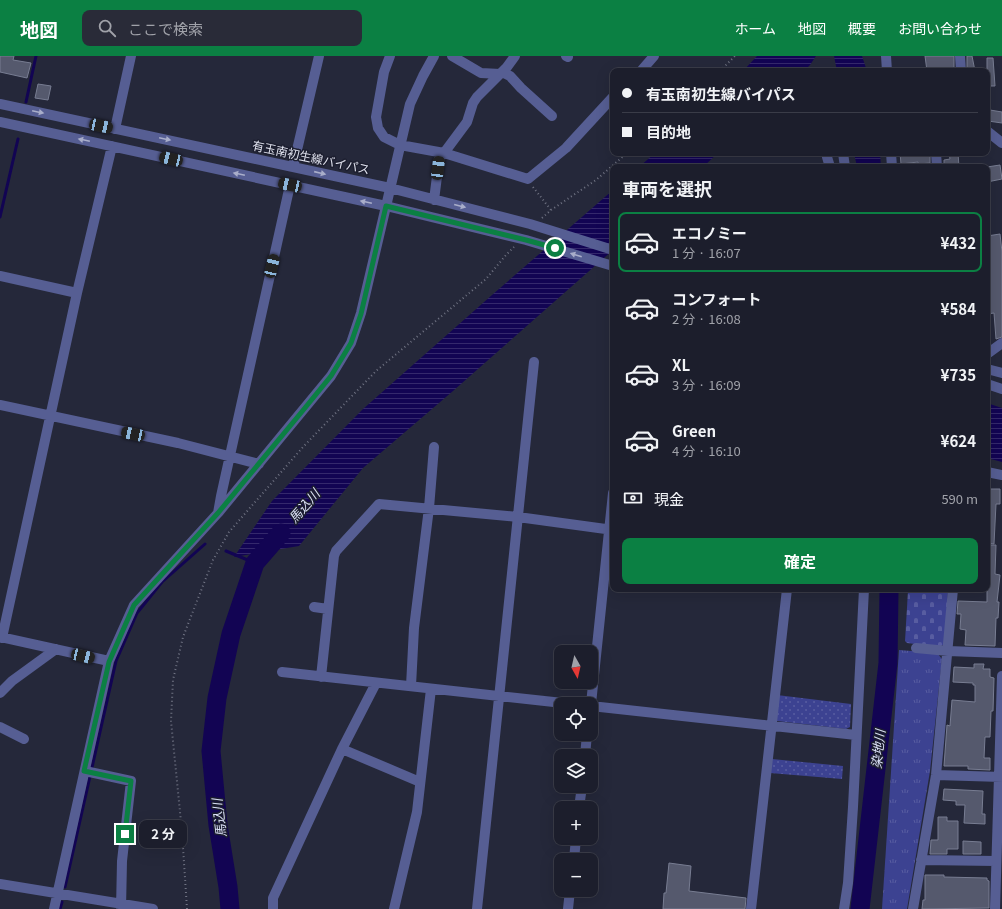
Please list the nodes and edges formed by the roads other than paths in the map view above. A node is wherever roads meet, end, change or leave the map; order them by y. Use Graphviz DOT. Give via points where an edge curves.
graph roads {
  1 [pos="131,56"];
  2 [pos="319,56"];
  3 [pos="390,56"];
  4 [pos="434,56"];
  5 [pos="452,56"];
  6 [pos="515,56"];
  7 [pos="654,56"];
  8 [pos="886,56"];
  9 [pos="960,56"];
  10 [pos="644,68"];
  11 [pos="887,68"];
  12 [pos="961,68"];
  13 [pos="501,73"];
  14 [pos="610,101"];
  15 [pos="0,104"];
  16 [pos="552,116"];
  17 [pos="0,122"];
  18 [pos="116,128"];
  19 [pos="990,134"];
  20 [pos="1002,144"];
  21 [pos="400,145"];
  22 [pos="112,146"];
  23 [pos="442,153"];
  24 [pos="293,167"];
  25 [pos="290,185"];
  26 [pos="390,188"];
  27 [pos="434,200"];
  28 [pos="386,206"];
  29 [pos="610,249"];
  30 [pos="610,265"];
  31 [pos="0,276"];
  32 [pos="77,293"];
  33 [pos="1002,343"];
  34 [pos="990,352"];
  35 [pos="534,362"];
  36 [pos="990,369"];
  37 [pos="1002,373"];
  38 [pos="990,385"];
  39 [pos="1002,389"];
  40 [pos="0,405"];
  41 [pos="51,417"];
  42 [pos="434,447"];
  43 [pos="230,456"];
  44 [pos="259,464"];
  45 [pos="990,473"];
  46 [pos="1002,475"];
  47 [pos="429,508"];
  48 [pos="218,513"];
  49 [pos="518,517"];
  50 [pos="610,530"];
  51 [pos="610,539"];
  52 [pos="787,592"];
  53 [pos="864,592"];
  54 [pos="953,592"];
  55 [pos="314,607"];
  56 [pos="328,609"];
  57 [pos="1,638"];
  58 [pos="916,648"];
  59 [pos="56,650"];
  60 [pos="948,651"];
  61 [pos="1002,653"];
  62 [pos="109,662"];
  63 [pos="282,672"];
  64 [pos="1002,676"];
  65 [pos="321,677"];
  66 [pos="376,683"];
  67 [pos="411,686"];
  68 [pos="431,689"];
  69 [pos="0,693"];
  70 [pos="499,696"];
  71 [pos="592,697"];
  72 [pos="554,702"];
  73 [pos="598,706"];
  74 [pos="771,726"];
  75 [pos="0,727"];
  76 [pos="856,735"];
  77 [pos="24,739"];
  78 [pos="342,749"];
  79 [pos="85,771"];
  80 [pos="936,775"];
  81 [pos="1000,777"];
  82 [pos="420,782"];
  83 [pos="921,860"];
  84 [pos="996,861"];
  85 [pos="0,884"];
  86 [pos="57,894"];
  87 [pos="569,897"];
  88 [pos="121,906"];
  89 [pos="54,909"];
  90 [pos="153,909"];
  91 [pos="274,909"];
  92 [pos="394,909"];
  93 [pos="477,909"];
  94 [pos="568,909"];
  95 [pos="751,909"];
  96 [pos="844,909"];
  97 [pos="913,909"];
  98 [pos="995,909"];
  1 -- 18 [label="street"];
  2 -- 24 [label="street"];
  3 -- 21 [label="street" via="384,72 376,117 378,128 384,137"];
  4 -- 21 [label="street" via="410,104"];
  5 -- 13 [label="street" via="481,73"];
  6 -- 13 [label="street"];
  7 -- 10 [label="street"];
  8 -- 11 [label="street"];
  9 -- 12 [label="street"];
  13 -- 16 [label="street" via="510,76"];
  13 -- 23 [label="street" via="477,97 467,122"];
  14 -- 23 [label="street" via="566,148 528,179"];
  15 -- 18 [label="street, 有玉南初生線バイパス, one-way"];
  22 -- 17 [label="street, one-way"];
  18 -- 24 [label="street, 有玉南初生線バイパス, one-way"];
  19 -- 20 [label="street"];
  21 -- 23 [label="street"];
  21 -- 26 [label="street"];
  25 -- 22 [label="street, one-way"];
  22 -- 32 [label="street"];
  23 -- 27 [label="street"];
  24 -- 26 [label="street, 有玉南初生線バイパス, one-way"];
  28 -- 25 [label="street, one-way"];
  25 -- 43 [label="street"];
  26 -- 27 [label="street, 有玉南初生線バイパス"];
  26 -- 28 [label="street"];
  27 -- 29 [label="street, 有玉南初生線バイパス, one-way"];
  30 -- 28 [label="street, one-way" via="525,239"];
  28 -- 44 [label="street" via="361,314 351,343 331,376"];
  31 -- 32 [label="street"];
  32 -- 41 [label="street"];
  33 -- 34 [label="street"];
  35 -- 49 [label="street"];
  36 -- 37 [label="street"];
  38 -- 39 [label="street"];
  40 -- 41 [label="street"];
  41 -- 43 [label="street"];
  41 -- 57 [label="street"];
  42 -- 47 [label="street"];
  43 -- 44 [label="street"];
  43 -- 48 [label="street"];
  44 -- 48 [label="street"];
  45 -- 46 [label="street"];
  47 -- 49 [label="street"];
  47 -- 56 [label="street" via="382,503 377,505 336,551"];
  47 -- 67 [label="street" via="414,628"];
  48 -- 62 [label="street" via="134,605"];
  49 -- 50 [label="street"];
  49 -- 70 [label="street"];
  51 -- 71 [label="street"];
  52 -- 74 [label="street"];
  53 -- 76 [label="street"];
  54 -- 60 [label="street"];
  55 -- 56 [label="street"];
  56 -- 65 [label="street"];
  57 -- 59 [label="street"];
  58 -- 60 [label="street"];
  59 -- 62 [label="street"];
  59 -- 69 [label="street" via="12,681"];
  60 -- 61 [label="street"];
  60 -- 80 [label="street"];
  62 -- 79 [label="street"];
  63 -- 65 [label="street"];
  64 -- 81 [label="street"];
  65 -- 66 [label="street"];
  66 -- 67 [label="street"];
  66 -- 78 [label="street"];
  67 -- 68 [label="street"];
  68 -- 70 [label="street"];
  68 -- 82 [label="street"];
  70 -- 72 [label="street"];
  70 -- 93 [label="street"];
  73 -- 74 [label="street"];
  74 -- 76 [label="street"];
  74 -- 95 [label="street"];
  75 -- 77 [label="street"];
  76 -- 96 [label="street" via="849,868"];
  78 -- 82 [label="street"];
  78 -- 91 [label="street" via="273,898"];
  79 -- 86 [label="street"];
  79 -- 88 [label="street" via="131,781 122,861"];
  80 -- 81 [label="street"];
  80 -- 83 [label="street"];
  81 -- 84 [label="street"];
  82 -- 92 [label="street" via="417,812"];
  83 -- 84 [label="street"];
  83 -- 97 [label="street"];
  84 -- 98 [label="street"];
  85 -- 86 [label="street"];
  86 -- 88 [label="street"];
  86 -- 89 [label="street"];
  87 -- 94 [label="street"];
  88 -- 90 [label="street"];
}
